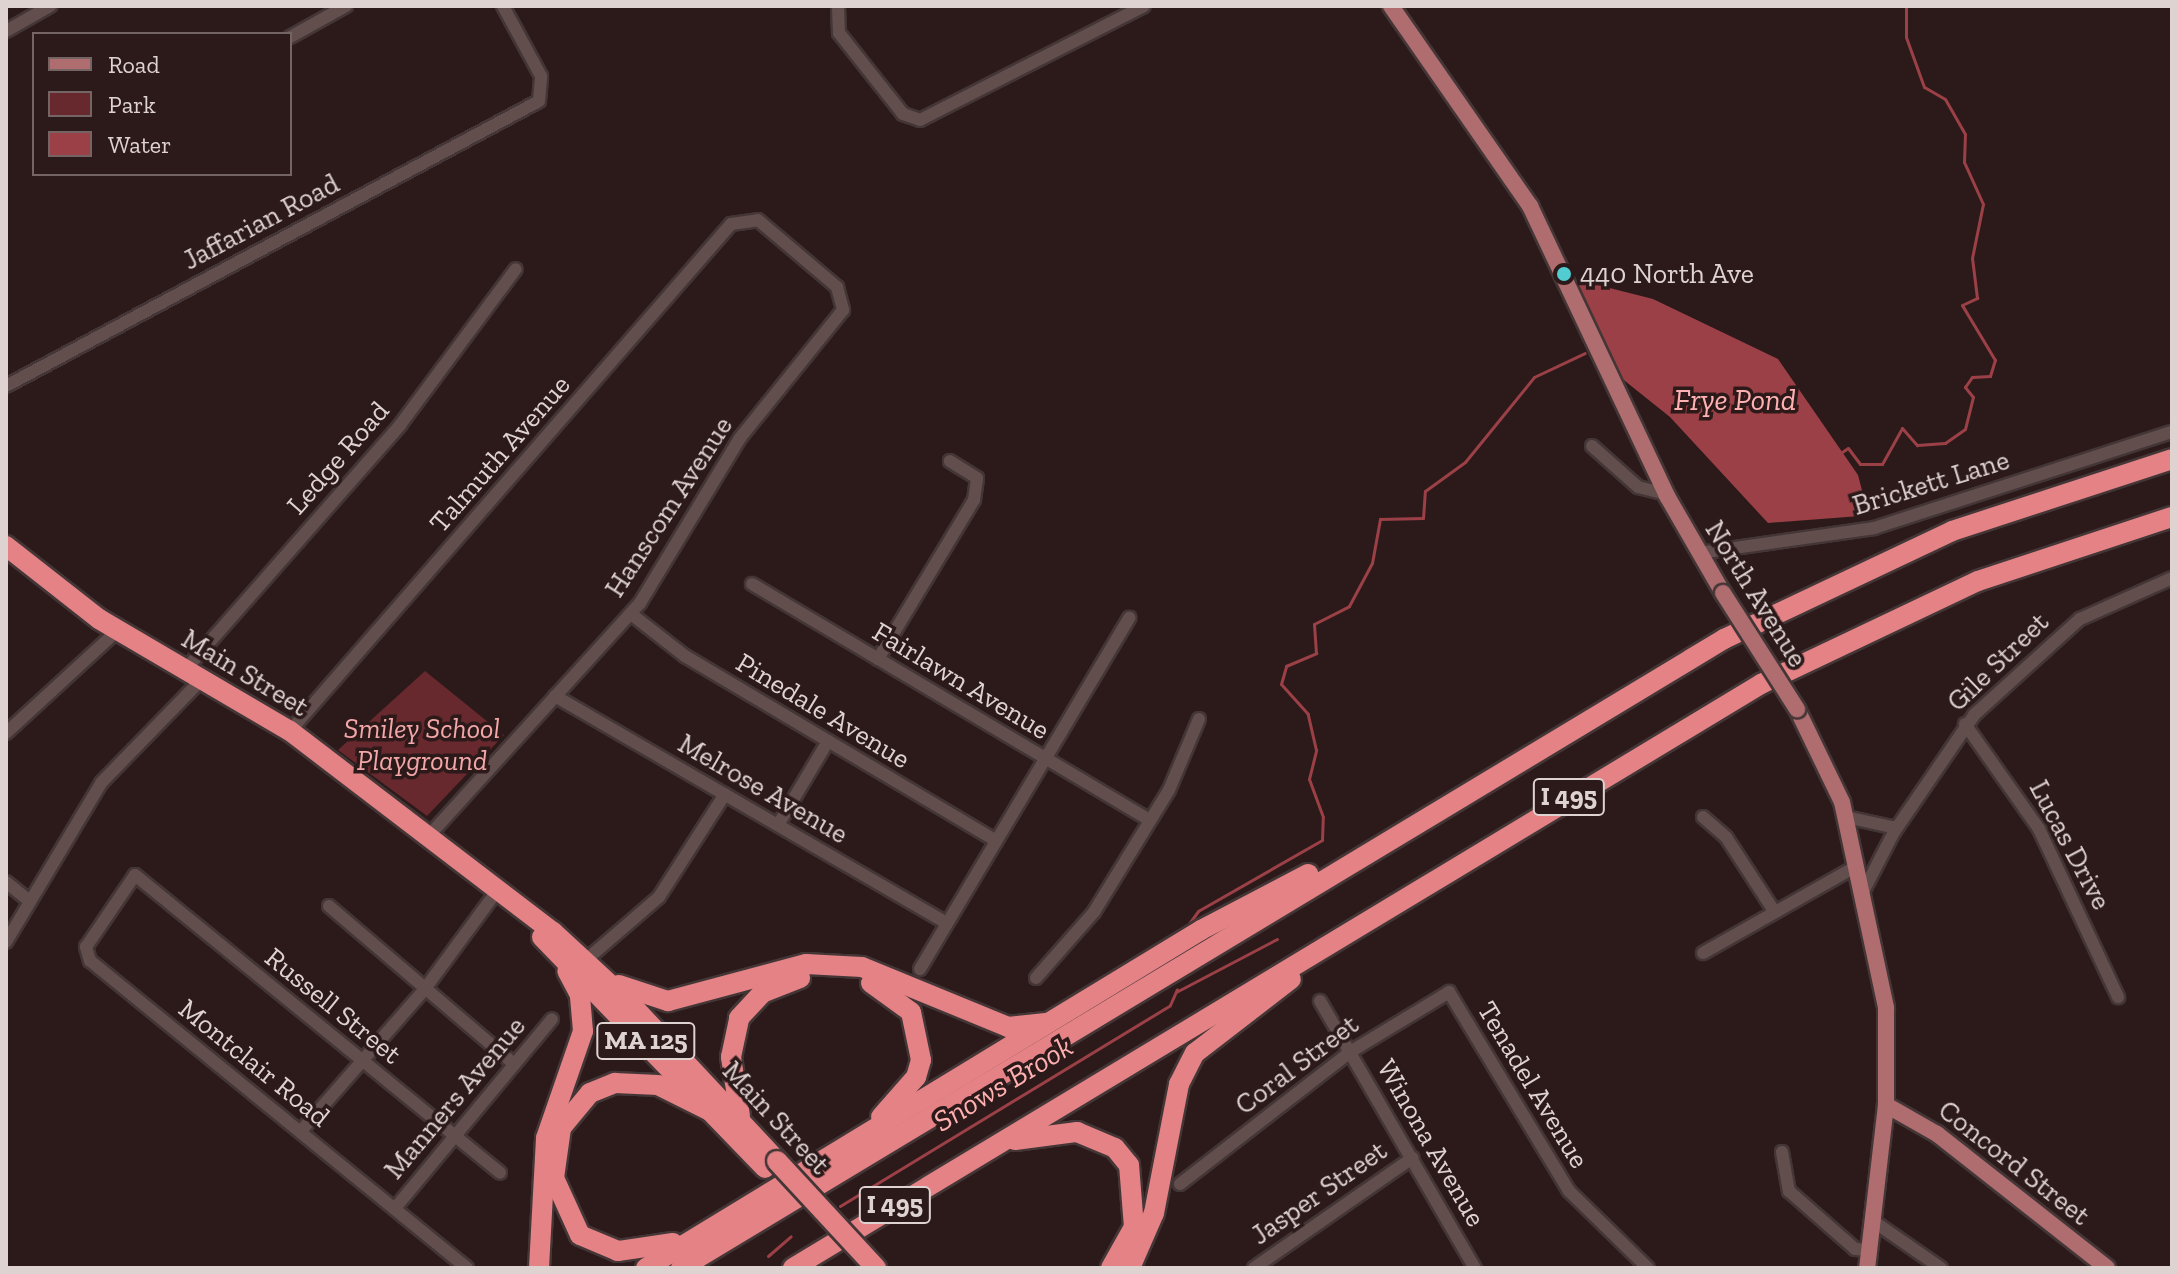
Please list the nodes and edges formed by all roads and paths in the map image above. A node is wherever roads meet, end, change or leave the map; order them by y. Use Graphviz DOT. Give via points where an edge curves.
graph roads {
  1 [pos="50,6"];
  2 [pos="346,6"];
  3 [pos="503,6"];
  4 [pos="838,6"];
  5 [pos="1144,6"];
  6 [pos="1391,6"];
  7 [pos="6,31"];
  8 [pos="292,36"];
  9 [pos="516,269"];
  10 [pos="845,304"];
  11 [pos="6,386"];
  12 [pos="2172,432"];
  13 [pos="1592,446"];
  14 [pos="2172,459"];
  15 [pos="950,461"];
  16 [pos="1666,494"];
  17 [pos="2172,517"];
  18 [pos="7,548"];
  19 [pos="1699,553"];
  20 [pos="2172,578"];
  21 [pos="752,584"];
  22 [pos="631,614"];
  23 [pos="1129,618"];
  24 [pos="118,630"];
  25 [pos="878,659"];
  26 [pos="194,674"];
  27 [pos="555,696"];
  28 [pos="1199,719"];
  29 [pos="1965,724"];
  30 [pos="290,731"];
  31 [pos="6,733"];
  32 [pos="828,741"];
  33 [pos="1045,758"];
  34 [pos="725,794"];
  35 [pos="1430,814"];
  36 [pos="1703,817"];
  37 [pos="1846,817"];
  38 [pos="1146,818"];
  39 [pos="778,825"];
  40 [pos="1896,828"];
  41 [pos="428,837"];
  42 [pos="996,841"];
  43 [pos="1857,866"];
  44 [pos="135,875"];
  45 [pos="6,882"];
  46 [pos="1415,890"];
  47 [pos="497,891"];
  48 [pos="1863,892"];
  49 [pos="27,899"];
  50 [pos="329,906"];
  51 [pos="1774,911"];
  52 [pos="525,915"];
  53 [pos="947,923"];
  54 [pos="6,942"];
  55 [pos="548,945"];
  56 [pos="1703,953"];
  57 [pos="586,960"];
  58 [pos="920,969"];
  59 [pos="605,978"];
  60 [pos="1036,978"];
  61 [pos="424,990"];
  62 [pos="1449,992"];
  63 [pos="2118,997"];
  64 [pos="1320,1001"];
  65 [pos="552,1019"];
  66 [pos="1054,1022"];
  67 [pos="1350,1052"];
  68 [pos="362,1063"];
  69 [pos="514,1064"];
  70 [pos="1886,1105"];
  71 [pos="712,1112"];
  72 [pos="741,1120"];
  73 [pos="301,1131"];
  74 [pos="454,1136"];
  75 [pos="999,1143"];
  76 [pos="847,1146"];
  77 [pos="1782,1152"];
  78 [pos="1412,1158"];
  79 [pos="771,1165"];
  80 [pos="500,1173"];
  81 [pos="1180,1184"];
  82 [pos="396,1207"];
  83 [pos="731,1215"];
  84 [pos="1873,1221"];
  85 [pos="1869,1250"];
  86 [pos="467,1268"];
  87 [pos="539,1268"];
  88 [pos="646,1268"];
  89 [pos="681,1268"];
  90 [pos="793,1268"];
  91 [pos="859,1268"];
  92 [pos="876,1268"];
  93 [pos="1111,1268"];
  94 [pos="1130,1268"];
  95 [pos="1254,1268"];
  96 [pos="1475,1268"];
  97 [pos="1648,1268"];
  98 [pos="1867,1268"];
  99 [pos="1941,1268"];
  100 [pos="2107,1268"];
  1 -- 7 [label="street"];
  2 -- 8 [label="street"];
  3 -- 11 [label="street, Jaffarian Road" via="541,76 539,101"];
  4 -- 5 [label="street" via="839,33 903,114 920,120"];
  6 -- 16 [label="main road, North Avenue" via="1530,206"];
  9 -- 26 [label="street, Ledge Road" via="400,425"];
  10 -- 22 [label="street, Hanscom Avenue" via="740,438"];
  10 -- 30 [label="street, Talmuth Avenue" via="832,282 751,217 731,224"];
  12 -- 19 [label="street, Brickett Lane" via="1874,528"];
  13 -- 16 [label="street" via="1638,487"];
  14 -- 35 [label="highway, I 495" via="2022,505 1821,588"];
  15 -- 25 [label="street" via="977,478 972,506"];
  16 -- 19 [label="main road, North Avenue"];
  17 -- 46 [label="highway, I 495" via="2028,562 1872,626 1676,732"];
  18 -- 24 [label="highway, Main Street / MA 125"];
  19 -- 37 [label="main road, North Avenue, bridge" via="1797,709 1831,771"];
  20 -- 29 [label="street, Gile Street" via="2080,619"];
  21 -- 25 [label="street, Fairlawn Avenue"];
  22 -- 27 [label="street, Hanscom Avenue"];
  22 -- 32 [label="street, Pinedale Avenue" via="685,656"];
  23 -- 33 [label="street"];
  24 -- 26 [label="highway, Main Street / MA 125"];
  24 -- 31 [label="street"];
  25 -- 33 [label="street, Fairlawn Avenue"];
  26 -- 30 [label="highway, Main Street / MA 125"];
  26 -- 49 [label="street, Ledge Road" via="101,783"];
  27 -- 34 [label="street, Melrose Avenue"];
  27 -- 41 [label="street, Hanscom Avenue"];
  28 -- 38 [label="street" via="1169,790"];
  29 -- 40 [label="street, Gile Street"];
  29 -- 63 [label="street, Lucas Drive" via="2039,829"];
  30 -- 41 [label="highway, Main Street / MA 125"];
  32 -- 39 [label="street"];
  32 -- 42 [label="street, Pinedale Avenue"];
  33 -- 38 [label="street, Fairlawn Avenue"];
  33 -- 42 [label="street"];
  34 -- 39 [label="street, Melrose Avenue"];
  34 -- 57 [label="street" via="659,897"];
  35 -- 66 [label="highway" via="1214,923"];
  35 -- 89 [label="highway, I 495"];
  36 -- 51 [label="street" via="1726,837"];
  37 -- 40 [label="street"];
  37 -- 43 [label="main road, North Avenue"];
  38 -- 60 [label="street" via="1083,930"];
  39 -- 53 [label="street, Melrose Avenue"];
  40 -- 48 [label="street, Gile Street"];
  41 -- 47 [label="highway, Main Street / MA 125"];
  42 -- 53 [label="street"];
  43 -- 48 [label="main road, North Avenue"];
  43 -- 51 [label="street"];
  44 -- 68 [label="street, Russell Street"];
  44 -- 73 [label="street, Montclair Road" via="86,957"];
  45 -- 49 [label="street"];
  46 -- 75 [label="highway, I 495"];
  46 -- 94 [label="highway" via="1195,1053 1179,1084 1154,1213"];
  47 -- 52 [label="highway, Main Street / MA 125"];
  47 -- 61 [label="street"];
  48 -- 70 [label="main road, North Avenue" via="1886,1008"];
  49 -- 54 [label="street, Ledge Road"];
  50 -- 61 [label="street"];
  51 -- 56 [label="street"];
  52 -- 55 [label="highway, Main Street / MA 125"];
  52 -- 57 [label="highway, Main Street / MA 125"];
  53 -- 58 [label="street"];
  55 -- 71 [label="highway, Main Street / MA 125"];
  55 -- 87 [label="highway" via="576,985 584,1020 546,1138"];
  57 -- 59 [label="highway, Main Street / MA 125"];
  59 -- 66 [label="highway" via="668,1001 806,964 862,967 1008,1027"];
  59 -- 72 [label="highway, Main Street / MA 125"];
  61 -- 68 [label="street"];
  61 -- 69 [label="street"];
  62 -- 67 [label="street, Coral Street"];
  62 -- 97 [label="street, Tenadel Avenue" via="1569,1191"];
  64 -- 67 [label="street, Winona Avenue"];
  65 -- 69 [label="street, Manners Avenue"];
  66 -- 76 [label="highway"];
  67 -- 78 [label="street, Winona Avenue"];
  67 -- 81 [label="street, Coral Street"];
  68 -- 73 [label="street"];
  68 -- 74 [label="street, Russell Street"];
  69 -- 74 [label="street, Manners Avenue"];
  70 -- 84 [label="main road, North Avenue"];
  70 -- 100 [label="main road, Concord Street" via="1937,1134"];
  71 -- 79 [label="highway, Main Street / MA 125"];
  71 -- 83 [label="highway" via="641,1082 590,1093 561,1128 554,1178 574,1228 618,1251 670,1244"];
  72 -- 76 [label="highway" via="731,1057 748,1005 785,982 857,979 879,985 911,1012 921,1060 894,1106"];
  72 -- 79 [label="highway, Main Street / MA 125"];
  73 -- 82 [label="street, Montclair Road"];
  74 -- 80 [label="street, Russell Street"];
  74 -- 82 [label="street, Manners Avenue"];
  75 -- 90 [label="highway, I 495"];
  75 -- 93 [label="highway" via="1077,1132 1115,1148 1129,1165 1138,1205"];
  76 -- 83 [label="highway"];
  77 -- 85 [label="street" via="1789,1191 1855,1249"];
  78 -- 95 [label="street, Jasper Street"];
  78 -- 96 [label="street, Winona Avenue"];
  79 -- 91 [label="highway, Main Street / MA 125"];
  79 -- 92 [label="highway, Main Street / MA 125, bridge"];
  82 -- 86 [label="street, Montclair Road"];
  83 -- 88 [label="highway"];
  84 -- 85 [label="main road, North Avenue"];
  84 -- 99 [label="street"];
  85 -- 98 [label="main road, North Avenue"];
}
